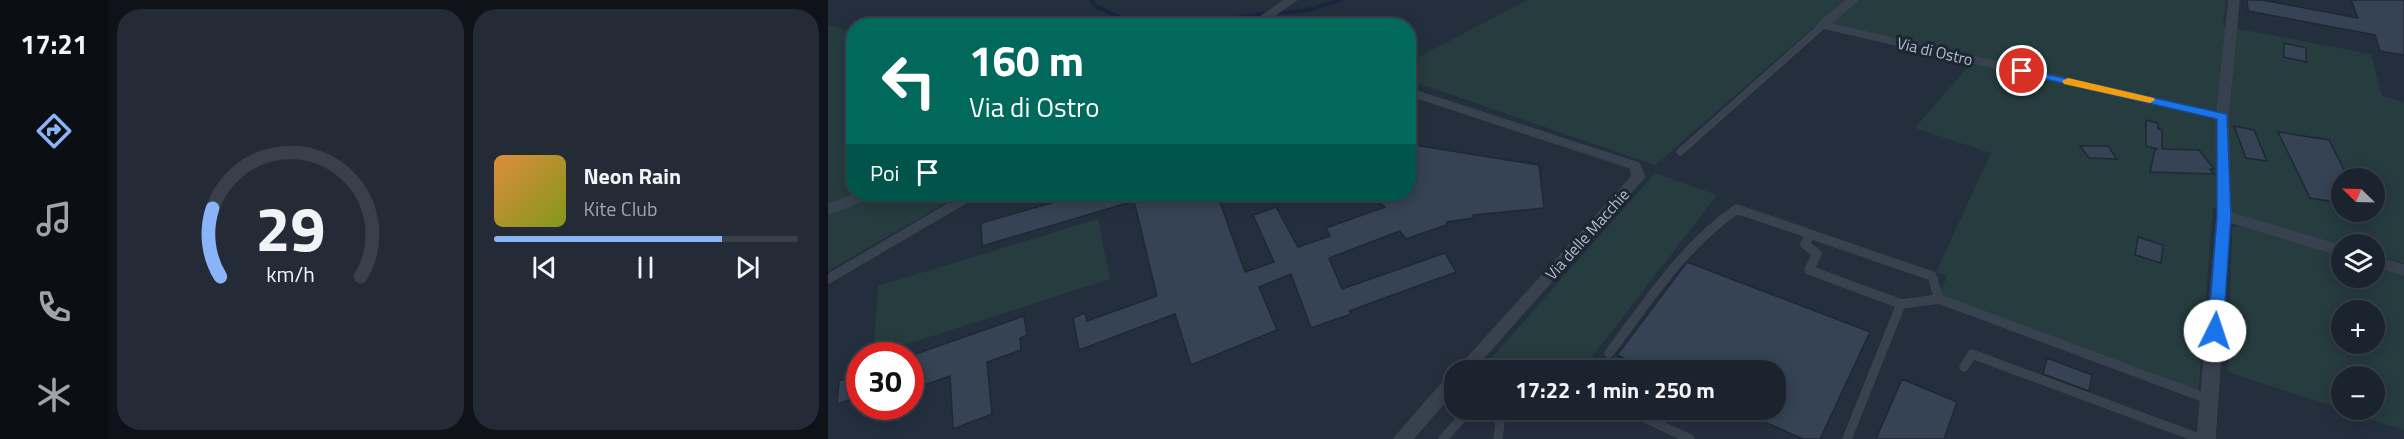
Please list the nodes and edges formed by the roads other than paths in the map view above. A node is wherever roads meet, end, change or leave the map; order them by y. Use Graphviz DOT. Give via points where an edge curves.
graph roads {
  1 [pos="1292,0"];
  2 [pos="1853,0"];
  3 [pos="2234,0"];
  4 [pos="1263,18"];
  5 [pos="1820,24"];
  6 [pos="1416,94"];
  7 [pos="2222,117"];
  8 [pos="1680,152"];
  9 [pos="850,201"];
  10 [pos="960,201"];
  11 [pos="828,210"];
  12 [pos="2224,216"];
  13 [pos="1811,234"];
  14 [pos="2331,248"];
  15 [pos="2385,264"];
  16 [pos="2404,270"];
  17 [pos="828,279"];
  18 [pos="1939,299"];
  19 [pos="1901,304"];
  20 [pos="1609,353"];
  21 [pos="1473,360"];
  22 [pos="1964,367"];
  23 [pos="1444,395"];
  24 [pos="2210,400"];
  25 [pos="1460,420"];
  26 [pos="1498,420"];
  27 [pos="1649,420"];
  28 [pos="1402,439"];
  29 [pos="1443,439"];
  30 [pos="1498,439"];
  31 [pos="1690,439"];
  32 [pos="1846,439"];
  33 [pos="2201,439"];
  34 [pos="2206,439"];
  1 -- 4 [label="street"];
  2 -- 5 [label="street"];
  3 -- 7 [label="street"];
  5 -- 7 [label="street, Via di Ostro"];
  5 -- 8 [label="lane"];
  6 -- 21 [label="street, Via delle Macchie" via="1635,166 1639,177"];
  7 -- 12 [label="street"];
  9 -- 11 [label="street"];
  10 -- 17 [label="lane"];
  12 -- 14 [label="street"];
  12 -- 24 [label="street"];
  13 -- 18 [label="lane" via="1932,276"];
  13 -- 19 [label="lane" via="1805,244 1816,254 1809,270"];
  13 -- 20 [label="lane" via="1737,209 1719,219 1683,258"];
  15 -- 16 [label="street"];
  18 -- 19 [label="lane"];
  18 -- 24 [label="lane"];
  19 -- 32 [label="lane"];
  22 -- 33 [label="lane" via="1972,354"];
  23 -- 28 [label="street"];
  24 -- 34 [label="street"];
  25 -- 29 [label="lane"];
  26 -- 30 [label="lane"];
  27 -- 31 [label="lane"];
}
